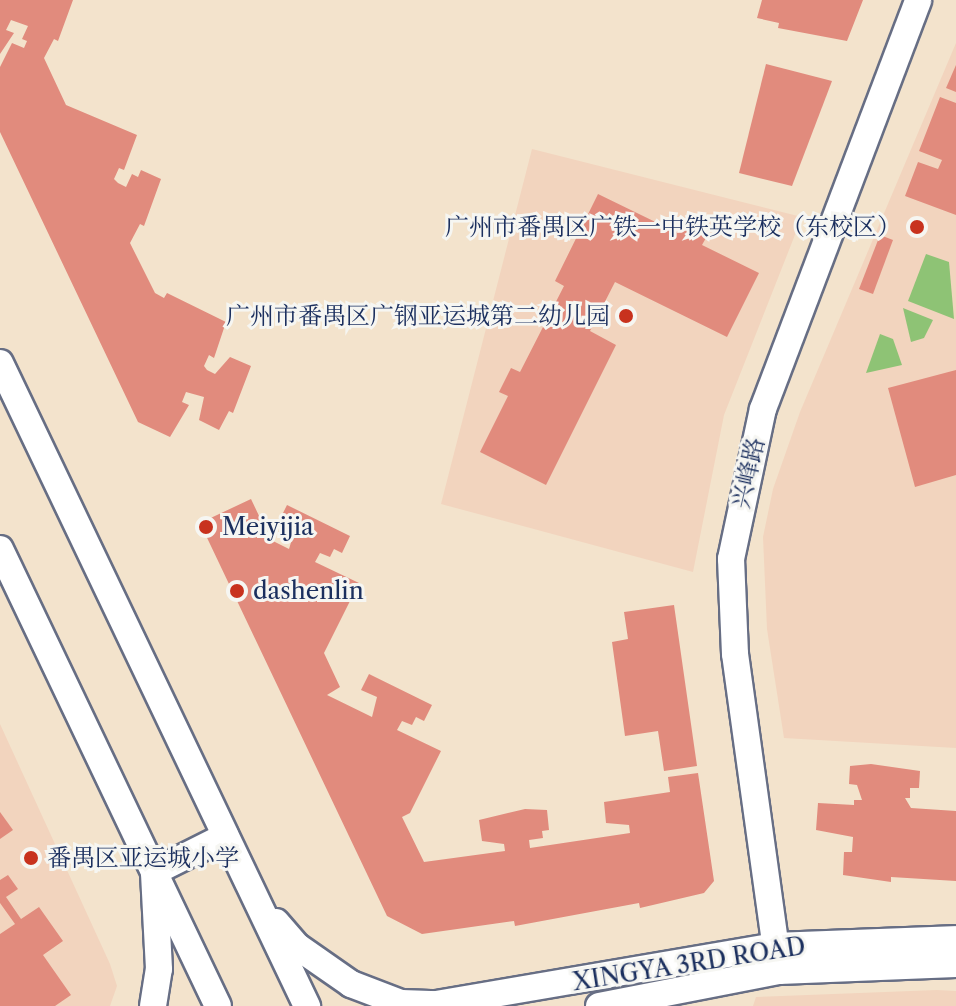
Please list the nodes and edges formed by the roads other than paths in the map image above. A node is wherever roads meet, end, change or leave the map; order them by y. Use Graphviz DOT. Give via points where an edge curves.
graph roads {
  1 [pos="918,0"];
  2 [pos="0,363"];
  3 [pos="0,549"];
  4 [pos="226,836"];
  5 [pos="154,872"];
  6 [pos="247,880"];
  7 [pos="956,939"];
  8 [pos="777,959"];
  9 [pos="956,964"];
  10 [pos="431,1005"];
  11 [pos="153,1006"];
  12 [pos="218,1006"];
  13 [pos="307,1006"];
  14 [pos="599,1006"];
  1 -- 8 [label="street, 兴峰路" via="763,409 731,559 735,654"];
  2 -- 4 [label="street"];
  3 -- 5 [label="street"];
  4 -- 5 [label="street"];
  4 -- 6 [label="street"];
  5 -- 11 [label="street" via="159,969"];
  5 -- 12 [label="street"];
  6 -- 10 [label="street, XINGYA 3RD ROAD" via="298,947 351,984 401,1003"];
  6 -- 13 [label="street"];
  7 -- 8 [label="street, XINGYA 3RD ROAD"];
  8 -- 9 [label="street, XINGYA 3RD ROAD"];
  8 -- 10 [label="street, XINGYA 3RD ROAD"];
  8 -- 14 [label="street, XINGYA 3RD ROAD"];
}
